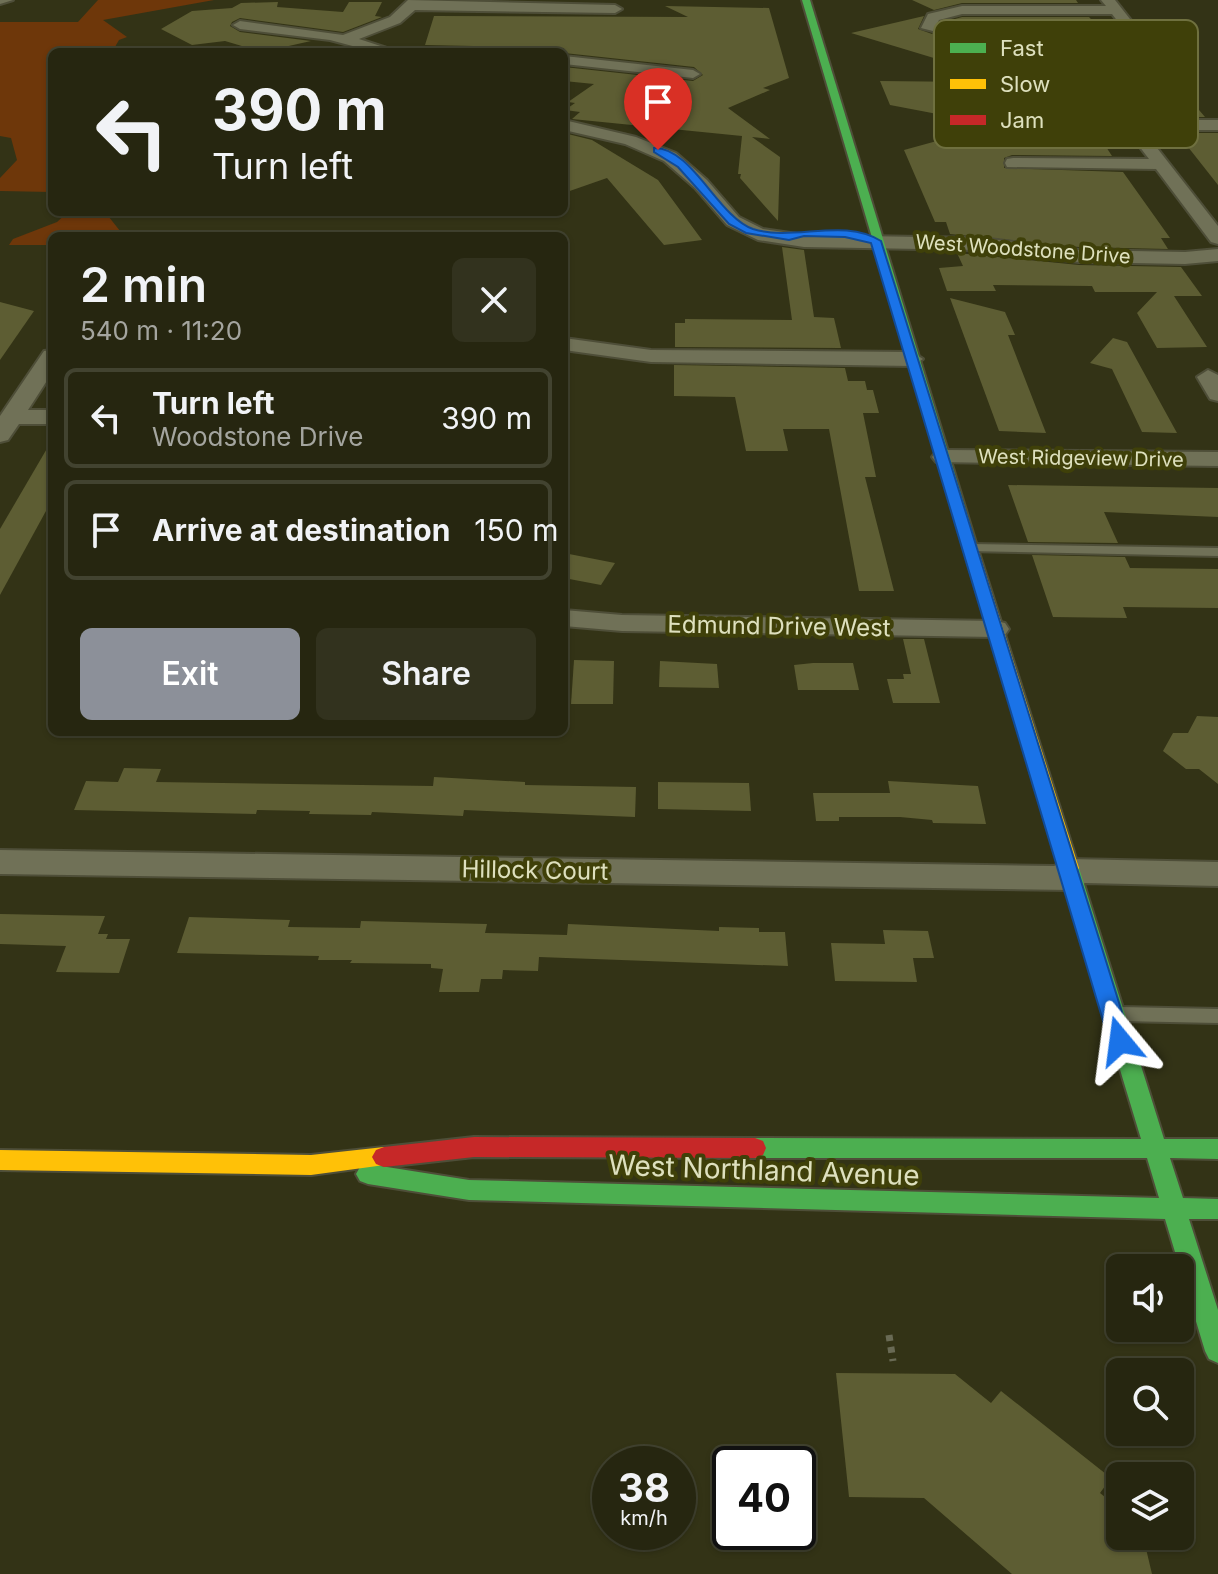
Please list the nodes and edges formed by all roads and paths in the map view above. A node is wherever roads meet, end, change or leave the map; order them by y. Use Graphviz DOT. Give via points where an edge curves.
graph roads {
  1 [pos="10,0"];
  2 [pos="806,0"];
  3 [pos="0,2"];
  4 [pos="414,3"];
  5 [pos="1113,5"];
  6 [pos="615,9"];
  7 [pos="240,25"];
  8 [pos="928,28"];
  9 [pos="346,39"];
  10 [pos="378,48"];
  11 [pos="568,60"];
  12 [pos="693,74"];
  13 [pos="568,126"];
  14 [pos="1148,148"];
  15 [pos="1013,163"];
  16 [pos="1161,164"];
  17 [pos="1218,238"];
  18 [pos="876,241"];
  19 [pos="1218,255"];
  20 [pos="568,345"];
  21 [pos="912,359"];
  22 [pos="48,362"];
  23 [pos="48,418"];
  24 [pos="6,426"];
  25 [pos="944,457"];
  26 [pos="1218,459"];
  27 [pos="971,548"];
  28 [pos="1218,552"];
  29 [pos="568,618"];
  30 [pos="995,629"];
  31 [pos="0,862"];
  32 [pos="1218,874"];
  33 [pos="1070,875"];
  34 [pos="1112,1013"];
  35 [pos="1218,1016"];
  36 [pos="1152,1148"];
  37 [pos="1218,1149"];
  38 [pos="0,1160"];
  39 [pos="311,1165"];
  40 [pos="1172,1208"];
  41 [pos="1218,1209"];
  42 [pos="889,1335"];
  43 [pos="1218,1351"];
  44 [pos="893,1361"];
  1 -- 3 [label="lane"];
  2 -- 18 [label="street"];
  4 -- 6 [label="street"];
  4 -- 9 [label="street" via="394,19"];
  5 -- 8 [label="street" via="962,10 933,17"];
  7 -- 9 [label="street"];
  9 -- 10 [label="street"];
  11 -- 12 [label="street"];
  13 -- 18 [label="street, West Woodstone Drive" via="678,155 740,227 758,234 804,241"];
  14 -- 16 [label="street"];
  15 -- 16 [label="street"];
  16 -- 17 [label="street"];
  18 -- 19 [label="street, West Woodstone Drive" via="980,244 1068,255"];
  18 -- 21 [label="street"];
  20 -- 21 [label="street" via="685,358"];
  21 -- 25 [label="street"];
  22 -- 24 [label="street"];
  23 -- 24 [label="street"];
  25 -- 26 [label="street, West Ridgeview Drive"];
  25 -- 27 [label="street"];
  27 -- 28 [label="lane"];
  27 -- 30 [label="street"];
  29 -- 30 [label="street, Edmund Drive West"];
  30 -- 33 [label="street"];
  31 -- 33 [label="street, Hillock Court"];
  32 -- 33 [label="street, Hillock Court"];
  33 -- 34 [label="street"];
  34 -- 35 [label="lane"];
  34 -- 36 [label="street"];
  36 -- 37 [label="street, West Northland Avenue"];
  36 -- 39 [label="street, West Northland Avenue" via="474,1147"];
  36 -- 40 [label="street"];
  38 -- 39 [label="street, West Northland Avenue"];
  39 -- 40 [label="street, West Northland Avenue" via="469,1190"];
  40 -- 41 [label="street, West Northland Avenue"];
  40 -- 43 [label="street"];
  42 -- 44 [label="path"];
}
